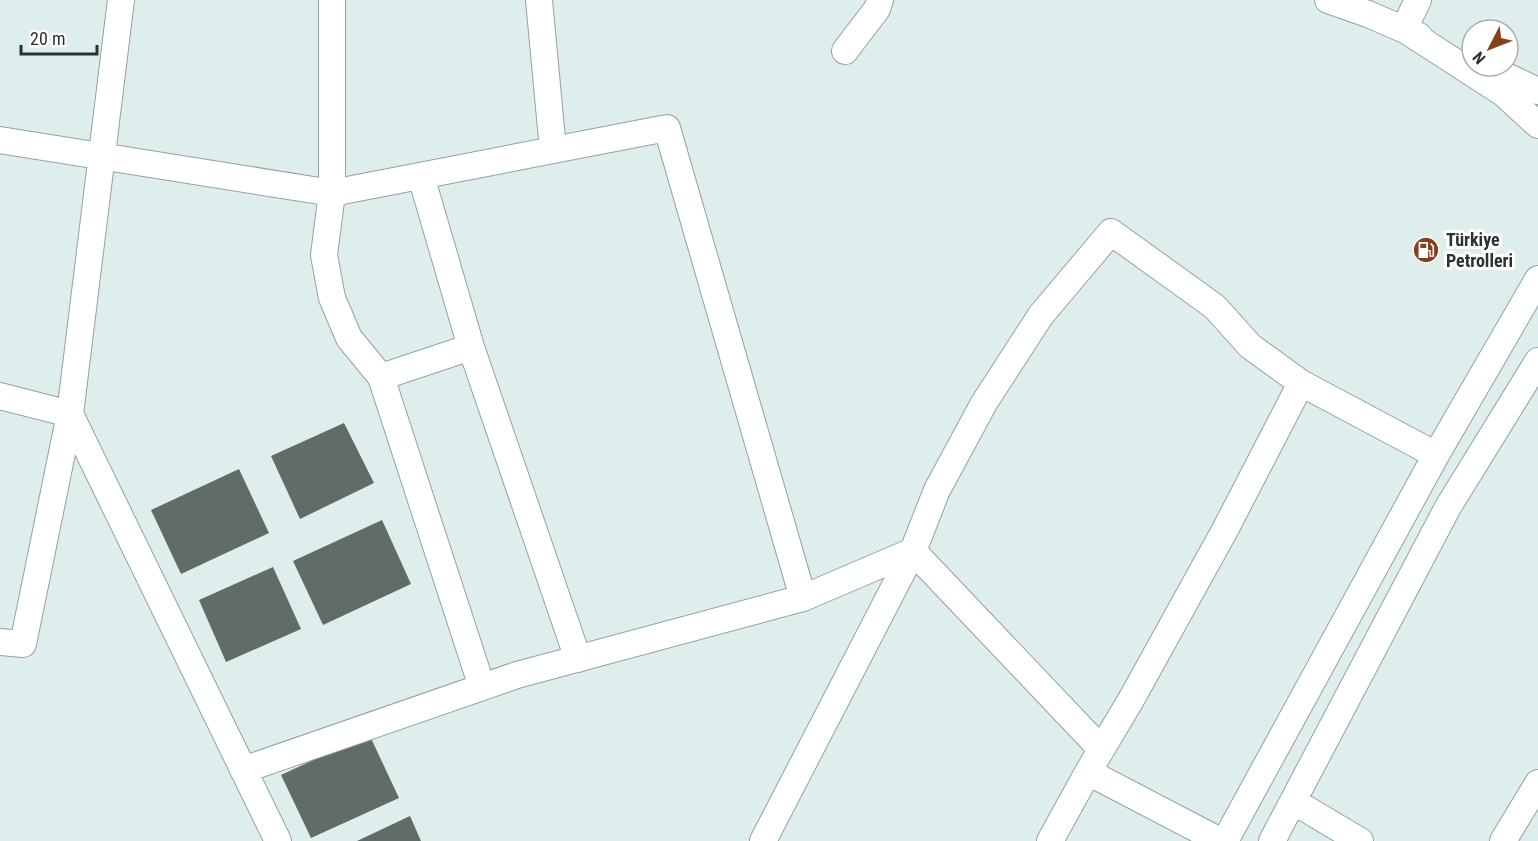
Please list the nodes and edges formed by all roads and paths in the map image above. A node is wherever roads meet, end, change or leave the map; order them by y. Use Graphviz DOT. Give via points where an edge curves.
graph roads {
  1 [pos="121,0"];
  2 [pos="332,0"];
  3 [pos="539,0"];
  4 [pos="880,0"];
  5 [pos="1328,0"];
  6 [pos="1418,0"];
  7 [pos="1404,29"];
  8 [pos="845,51"];
  9 [pos="1460,55"];
  10 [pos="1512,78"];
  11 [pos="1538,90"];
  12 [pos="1538,125"];
  13 [pos="0,140"];
  14 [pos="553,150"];
  15 [pos="102,156"];
  16 [pos="422,176"];
  17 [pos="332,193"];
  18 [pos="1538,279"];
  19 [pos="471,347"];
  20 [pos="1538,361"];
  21 [pos="381,377"];
  22 [pos="1301,383"];
  23 [pos="0,396"];
  24 [pos="70,414"];
  25 [pos="1437,455"];
  26 [pos="913,551"];
  27 [pos="803,598"];
  28 [pos="0,642"];
  29 [pos="578,659"];
  30 [pos="482,687"];
  31 [pos="1101,749"];
  32 [pos="243,770"];
  33 [pos="1088,772"];
  34 [pos="1538,783"];
  35 [pos="1293,801"];
  36 [pos="278,841"];
  37 [pos="763,841"];
  38 [pos="1050,841"];
  39 [pos="1220,841"];
  40 [pos="1225,841"];
  41 [pos="1272,841"];
  42 [pos="1360,841"];
  43 [pos="1503,841"];
  1 -- 15 [label="street"];
  2 -- 17 [label="street"];
  3 -- 14 [label="street"];
  4 -- 8 [label="street"];
  5 -- 7 [label="street"];
  6 -- 7 [label="street"];
  7 -- 9 [label="street"];
  7 -- 12 [label="street" via="1503,93"];
  10 -- 11 [label="street"];
  13 -- 15 [label="street"];
  14 -- 16 [label="street"];
  14 -- 27 [label="street" via="667,128"];
  15 -- 17 [label="street"];
  15 -- 24 [label="street"];
  16 -- 17 [label="street"];
  16 -- 19 [label="street"];
  17 -- 21 [label="street" via="324,255 332,298 349,338"];
  18 -- 25 [label="street"];
  19 -- 21 [label="street"];
  19 -- 29 [label="street"];
  20 -- 35 [label="street" via="1448,507"];
  21 -- 30 [label="street"];
  22 -- 25 [label="street"];
  22 -- 26 [label="street" via="1250,346 1215,308 1111,232 1041,315 984,403 937,489"];
  22 -- 31 [label="street" via="1226,528"];
  23 -- 24 [label="street"];
  24 -- 28 [label="street" via="23,644"];
  24 -- 32 [label="street"];
  25 -- 40 [label="street"];
  26 -- 27 [label="street"];
  26 -- 31 [label="street"];
  26 -- 37 [label="street"];
  27 -- 29 [label="street"];
  29 -- 30 [label="street"];
  30 -- 32 [label="street"];
  31 -- 33 [label="street"];
  32 -- 36 [label="street"];
  33 -- 38 [label="street"];
  33 -- 39 [label="street"];
  34 -- 43 [label="street"];
  35 -- 41 [label="street"];
  35 -- 42 [label="street"];
}
